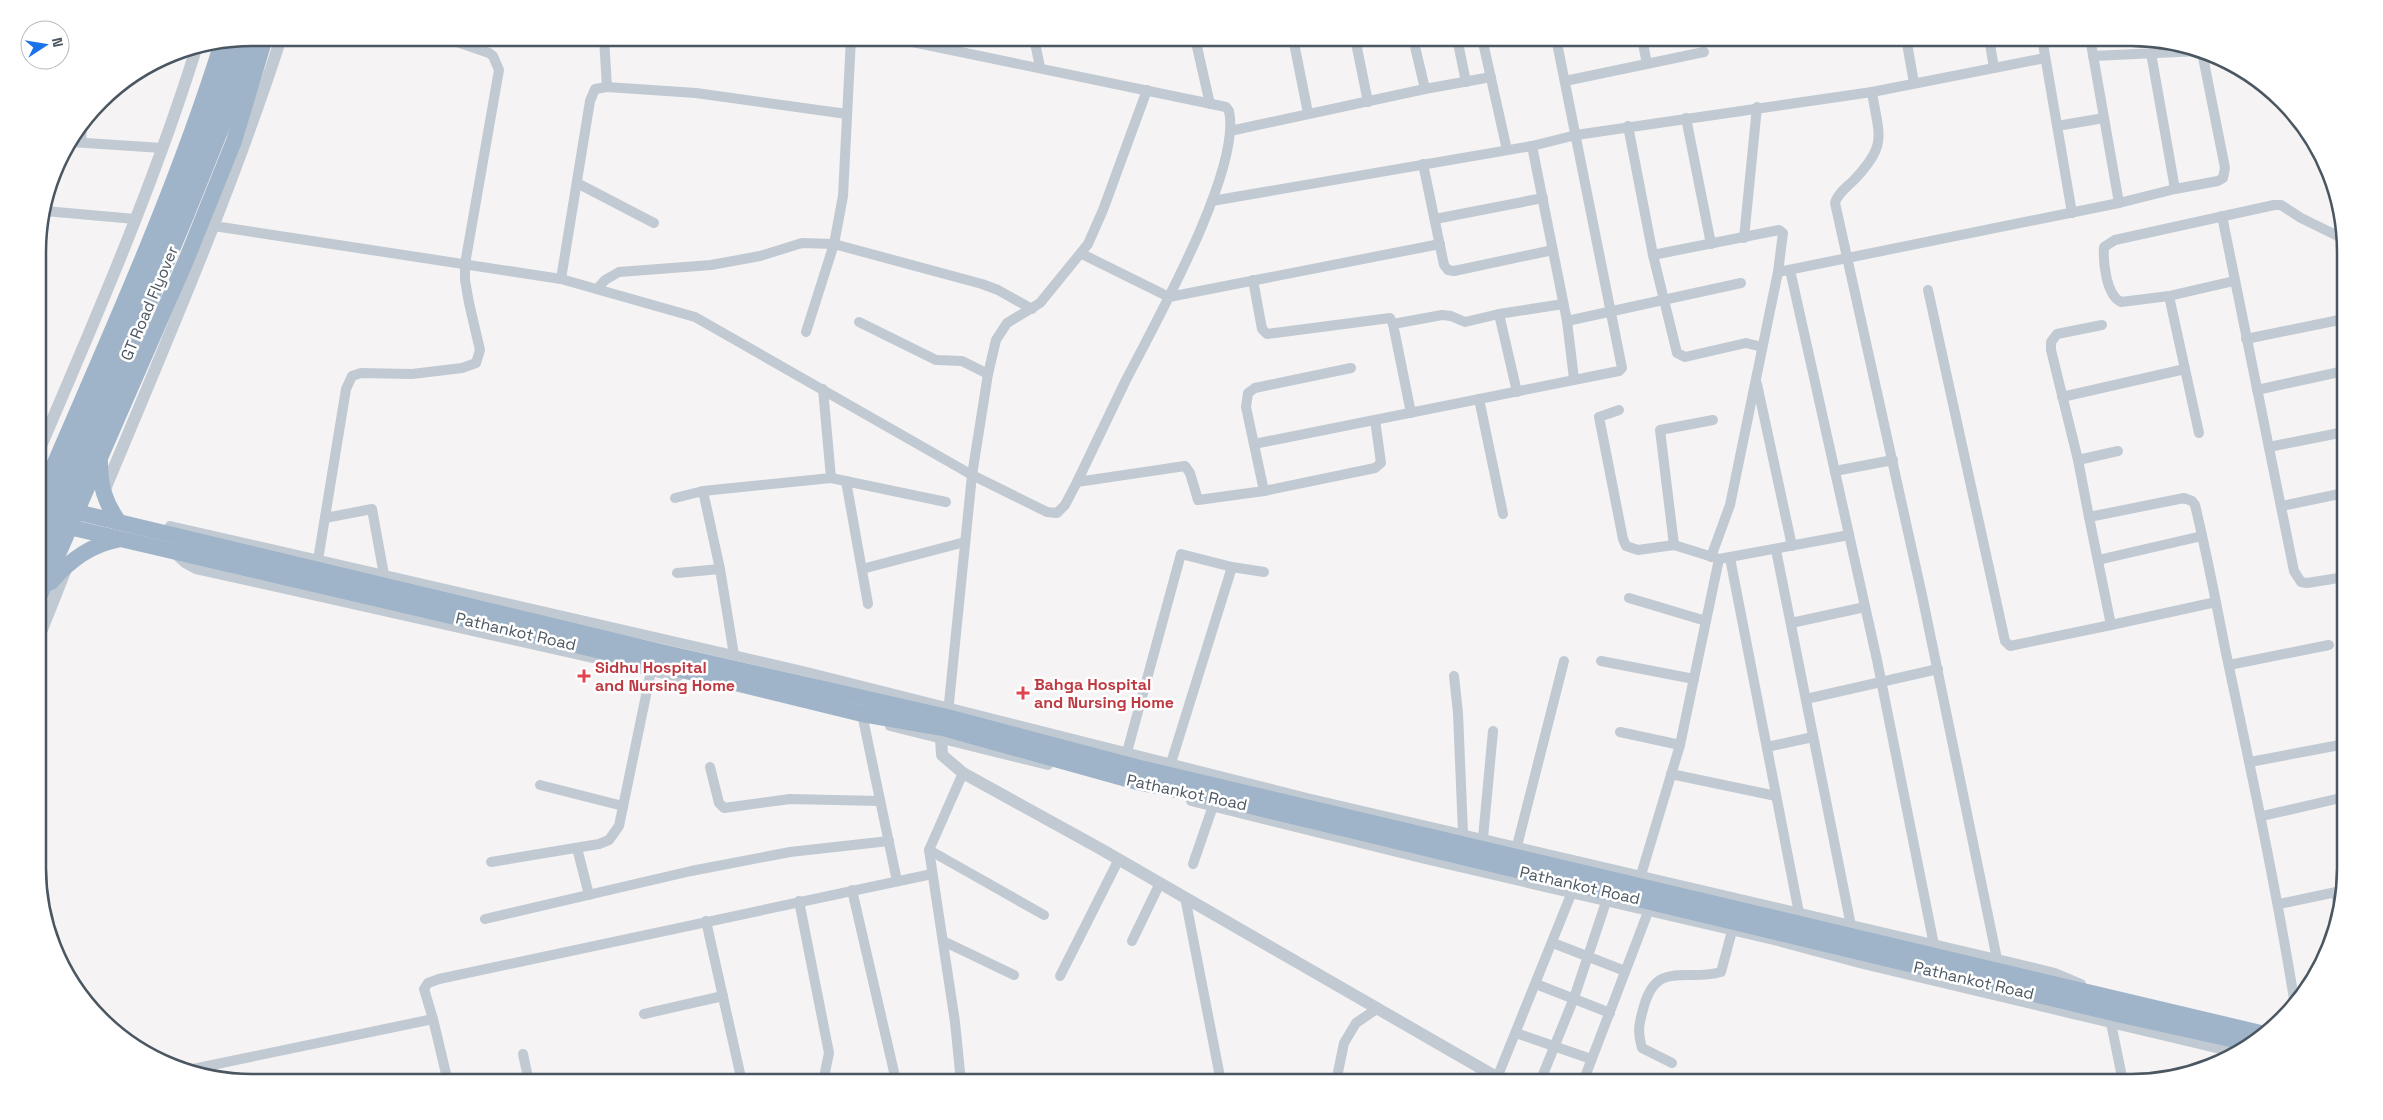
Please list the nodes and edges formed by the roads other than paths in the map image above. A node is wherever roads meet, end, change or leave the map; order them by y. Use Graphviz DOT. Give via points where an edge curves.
graph roads {
  1 [pos="248,46"];
  2 [pos="263,46"];
  3 [pos="278,46"];
  4 [pos="469,46"];
  5 [pos="604,46"];
  6 [pos="850,46"];
  7 [pos="934,46"];
  8 [pos="1036,46"];
  9 [pos="1197,46"];
  10 [pos="1295,46"];
  11 [pos="1357,46"];
  12 [pos="1415,46"];
  13 [pos="1459,46"];
  14 [pos="1484,46"];
  15 [pos="1558,46"];
  16 [pos="1644,46"];
  17 [pos="1907,46"];
  18 [pos="1990,46"];
  19 [pos="2043,46"];
  20 [pos="2091,46"];
  21 [pos="234,47"];
  22 [pos="220,49"];
  23 [pos="1704,52"];
  24 [pos="2179,52"];
  25 [pos="2151,53"];
  26 [pos="194,55"];
  27 [pos="2093,56"];
  28 [pos="2045,58"];
  29 [pos="2202,59"];
  30 [pos="1647,64"];
  31 [pos="1040,67"];
  32 [pos="1994,68"];
  33 [pos="1491,77"];
  34 [pos="1565,81"];
  35 [pos="1466,82"];
  36 [pos="1914,82"];
  37 [pos="607,87"];
  38 [pos="1425,88"];
  39 [pos="1147,90"];
  40 [pos="1872,92"];
  41 [pos="1368,102"];
  42 [pos="1210,104"];
  43 [pos="1757,107"];
  44 [pos="1308,113"];
  45 [pos="846,114"];
  46 [pos="1686,118"];
  47 [pos="2104,118"];
  48 [pos="1628,126"];
  49 [pos="2057,126"];
  50 [pos="1230,131"];
  51 [pos="1576,135"];
  52 [pos="78,142"];
  53 [pos="1532,146"];
  54 [pos="162,148"];
  55 [pos="1508,150"];
  56 [pos="1424,164"];
  57 [pos="577,183"];
  58 [pos="2175,189"];
  59 [pos="1542,198"];
  60 [pos="1212,201"];
  61 [pos="2119,203"];
  62 [pos="50,211"];
  63 [pos="2072,213"];
  64 [pos="2222,216"];
  65 [pos="134,219"];
  66 [pos="1435,219"];
  67 [pos="654,223"];
  68 [pos="214,226"];
  69 [pos="2336,235"];
  70 [pos="1744,238"];
  71 [pos="834,244"];
  72 [pos="1440,244"];
  73 [pos="1711,244"];
  74 [pos="1553,250"];
  75 [pos="1082,254"];
  76 [pos="163,255"];
  77 [pos="1653,255"];
  78 [pos="1848,257"];
  79 [pos="465,264"];
  80 [pos="1790,270"];
  81 [pos="1778,272"];
  82 [pos="561,279"];
  83 [pos="1253,280"];
  84 [pos="2234,281"];
  85 [pos="1741,283"];
  86 [pos="597,289"];
  87 [pos="1928,290"];
  88 [pos="2169,296"];
  89 [pos="1169,297"];
  90 [pos="1663,301"];
  91 [pos="1564,304"];
  92 [pos="1032,309"];
  93 [pos="1612,311"];
  94 [pos="1499,314"];
  95 [pos="2337,320"];
  96 [pos="1567,321"];
  97 [pos="859,322"];
  98 [pos="1393,324"];
  99 [pos="2102,325"];
  100 [pos="806,332"];
  101 [pos="2246,339"];
  102 [pos="1762,347"];
  103 [pos="1351,368"];
  104 [pos="2185,369"];
  105 [pos="2337,373"];
  106 [pos="988,374"];
  107 [pos="1574,379"];
  108 [pos="1756,381"];
  109 [pos="824,389"];
  110 [pos="2257,390"];
  111 [pos="1517,392"];
  112 [pos="2062,396"];
  113 [pos="1479,400"];
  114 [pos="1619,410"];
  115 [pos="1411,413"];
  116 [pos="1375,420"];
  117 [pos="1713,420"];
  118 [pos="2199,433"];
  119 [pos="2337,433"];
  120 [pos="46,434"];
  121 [pos="1254,444"];
  122 [pos="2269,448"];
  123 [pos="2118,451"];
  124 [pos="100,458"];
  125 [pos="1893,460"];
  126 [pos="2078,460"];
  127 [pos="1835,471"];
  128 [pos="972,475"];
  129 [pos="831,478"];
  130 [pos="846,481"];
  131 [pos="1077,482"];
  132 [pos="46,483"];
  133 [pos="703,491"];
  134 [pos="1264,491"];
  135 [pos="103,494"];
  136 [pos="2337,495"];
  137 [pos="674,498"];
  138 [pos="946,502"];
  139 [pos="46,506"];
  140 [pos="2282,506"];
  141 [pos="1503,514"];
  142 [pos="46,517"];
  143 [pos="2089,517"];
  144 [pos="325,518"];
  145 [pos="46,520"];
  146 [pos="73,520"];
  147 [pos="119,522"];
  148 [pos="1849,535"];
  149 [pos="2202,536"];
  150 [pos="121,539"];
  151 [pos="965,542"];
  152 [pos="1674,545"];
  153 [pos="1792,546"];
  154 [pos="46,548"];
  155 [pos="1776,550"];
  156 [pos="172,551"];
  157 [pos="1715,558"];
  158 [pos="1730,558"];
  159 [pos="318,560"];
  160 [pos="2098,560"];
  161 [pos="69,562"];
  162 [pos="1232,567"];
  163 [pos="862,569"];
  164 [pos="720,570"];
  165 [pos="1264,572"];
  166 [pos="677,573"];
  167 [pos="384,575"];
  168 [pos="2337,578"];
  169 [pos="46,581"];
  170 [pos="46,588"];
  171 [pos="1629,598"];
  172 [pos="2216,602"];
  173 [pos="868,604"];
  174 [pos="1866,607"];
  175 [pos="46,620"];
  176 [pos="1706,621"];
  177 [pos="1791,623"];
  178 [pos="2111,625"];
  179 [pos="2329,645"];
  180 [pos="734,656"];
  181 [pos="1564,660"];
  182 [pos="1601,661"];
  183 [pos="2229,665"];
  184 [pos="1938,669"];
  185 [pos="651,671"];
  186 [pos="1454,676"];
  187 [pos="1694,679"];
  188 [pos="1882,682"];
  189 [pos="1806,699"];
  190 [pos="863,718"];
  191 [pos="945,722"];
  192 [pos="1493,731"];
  193 [pos="1620,732"];
  194 [pos="1813,737"];
  195 [pos="1680,745"];
  196 [pos="2337,746"];
  197 [pos="1767,747"];
  198 [pos="1127,752"];
  199 [pos="2250,762"];
  200 [pos="1171,763"];
  201 [pos="710,767"];
  202 [pos="963,773"];
  203 [pos="1671,774"];
  204 [pos="540,785"];
  205 [pos="1776,796"];
  206 [pos="2337,799"];
  207 [pos="880,801"];
  208 [pos="623,806"];
  209 [pos="1213,806"];
  210 [pos="2262,816"];
  211 [pos="1463,833"];
  212 [pos="1483,838"];
  213 [pos="889,841"];
  214 [pos="1517,846"];
  215 [pos="577,848"];
  216 [pos="929,850"];
  217 [pos="1119,859"];
  218 [pos="491,862"];
  219 [pos="1193,864"];
  220 [pos="932,874"];
  221 [pos="1641,874"];
  222 [pos="897,881"];
  223 [pos="1160,883"];
  224 [pos="852,890"];
  225 [pos="1572,892"];
  226 [pos="2335,892"];
  227 [pos="589,894"];
  228 [pos="1185,897"];
  229 [pos="799,901"];
  230 [pos="1606,902"];
  231 [pos="2279,904"];
  232 [pos="1648,912"];
  233 [pos="1799,914"];
  234 [pos="1044,915"];
  235 [pos="485,919"];
  236 [pos="706,922"];
  237 [pos="1851,926"];
  238 [pos="1732,931"];
  239 [pos="1132,940"];
  240 [pos="943,941"];
  241 [pos="1554,943"];
  242 [pos="1934,945"];
  243 [pos="1588,956"];
  244 [pos="1997,959"];
  245 [pos="1625,971"];
  246 [pos="1014,975"];
  247 [pos="1060,976"];
  248 [pos="1536,984"];
  249 [pos="2293,994"];
  250 [pos="723,996"];
  251 [pos="1574,998"];
  252 [pos="2121,1000"];
  253 [pos="1378,1008"];
  254 [pos="1610,1013"];
  255 [pos="644,1014"];
  256 [pos="433,1019"];
  257 [pos="2111,1023"];
  258 [pos="2255,1032"];
  259 [pos="1516,1033"];
  260 [pos="2241,1041"];
  261 [pos="1554,1047"];
  262 [pos="2224,1052"];
  263 [pos="523,1054"];
  264 [pos="1592,1059"];
  265 [pos="1672,1063"];
  266 [pos="201,1067"];
  267 [pos="894,1072"];
  268 [pos="446,1074"];
  269 [pos="527,1074"];
  270 [pos="741,1074"];
  271 [pos="825,1074"];
  272 [pos="961,1074"];
  273 [pos="1219,1074"];
  274 [pos="1338,1074"];
  275 [pos="1491,1074"];
  276 [pos="1503,1074"];
  277 [pos="1543,1074"];
  278 [pos="1586,1074"];
  279 [pos="2121,1074"];
  1 -- 76 [label="highway, GT Road Flyover" via="229,110"];
  2 -- 124 [label="highway" via="234,140 187,258"];
  3 -- 68 [label="street"];
  4 -- 79 [label="street" via="493,56 499,70"];
  5 -- 37 [label="street"];
  6 -- 45 [label="street"];
  7 -- 31 [label="street"];
  8 -- 31 [label="street"];
  9 -- 42 [label="street"];
  10 -- 44 [label="street"];
  11 -- 41 [label="street"];
  12 -- 38 [label="street"];
  13 -- 35 [label="street"];
  14 -- 33 [label="street"];
  15 -- 34 [label="street"];
  16 -- 30 [label="street"];
  17 -- 36 [label="street"];
  18 -- 32 [label="street"];
  19 -- 28 [label="street"];
  20 -- 27 [label="street"];
  21 -- 76 [label="highway, GT Road Flyover"];
  22 -- 132 [label="highway" via="202,105 146,247"];
  23 -- 30 [label="street"];
  24 -- 25 [label="street"];
  25 -- 27 [label="street"];
  25 -- 58 [label="street"];
  26 -- 54 [label="street"];
  27 -- 47 [label="street"];
  28 -- 32 [label="street"];
  28 -- 49 [label="street"];
  29 -- 58 [label="street" via="2225,173 2218,181"];
  30 -- 34 [label="street"];
  31 -- 39 [label="street"];
  32 -- 36 [label="street"];
  33 -- 35 [label="street"];
  33 -- 55 [label="street"];
  34 -- 51 [label="street"];
  35 -- 38 [label="street"];
  36 -- 40 [label="street"];
  37 -- 45 [label="street" via="696,94"];
  37 -- 57 [label="street" via="593,93"];
  38 -- 41 [label="street"];
  39 -- 42 [label="street"];
  39 -- 75 [label="street" via="1095,230"];
  40 -- 43 [label="street"];
  40 -- 78 [label="street" via="1879,144 1865,168 1839,195 1835,204"];
  41 -- 44 [label="street"];
  42 -- 50 [label="street" via="1228,110"];
  43 -- 46 [label="street"];
  43 -- 70 [label="street"];
  44 -- 50 [label="street"];
  45 -- 71 [label="street" via="843,196"];
  46 -- 48 [label="street"];
  46 -- 73 [label="street"];
  47 -- 49 [label="street"];
  47 -- 61 [label="street"];
  48 -- 51 [label="street"];
  48 -- 77 [label="street"];
  49 -- 63 [label="street"];
  50 -- 60 [label="street"];
  51 -- 53 [label="street"];
  51 -- 93 [label="street"];
  52 -- 54 [label="street"];
  53 -- 55 [label="street"];
  53 -- 59 [label="street"];
  54 -- 65 [label="street"];
  55 -- 56 [label="street"];
  56 -- 60 [label="street"];
  56 -- 66 [label="street"];
  57 -- 67 [label="street"];
  57 -- 82 [label="street"];
  58 -- 61 [label="street"];
  59 -- 66 [label="street"];
  59 -- 74 [label="street"];
  60 -- 89 [label="street"];
  61 -- 63 [label="street"];
  62 -- 65 [label="street"];
  63 -- 78 [label="street"];
  64 -- 69 [label="street" via="2262,206 2282,205"];
  64 -- 84 [label="street"];
  64 -- 88 [label="street" via="2115,240 2104,247 2110,289 2117,300 2128,302"];
  65 -- 120 [label="street"];
  66 -- 72 [label="street"];
  68 -- 79 [label="street"];
  68 -- 135 [label="street"];
  70 -- 73 [label="street"];
  70 -- 81 [label="street" via="1779,230 1783,232"];
  71 -- 86 [label="street" via="802,243 760,256 711,265 619,272"];
  71 -- 92 [label="street" via="982,284"];
  71 -- 100 [label="street"];
  72 -- 74 [label="street" via="1444,265 1454,271"];
  72 -- 83 [label="street"];
  73 -- 77 [label="street"];
  74 -- 91 [label="street"];
  75 -- 89 [label="street"];
  75 -- 92 [label="street"];
  76 -- 142 [label="highway, GT Road Flyover"];
  76 -- 154 [label="highway, GT Road Flyover"];
  77 -- 90 [label="street"];
  78 -- 80 [label="street"];
  78 -- 125 [label="street"];
  79 -- 82 [label="street"];
  79 -- 144 [label="street" via="465,280 480,358 473,365 453,369 352,376 346,389"];
  80 -- 81 [label="street"];
  80 -- 127 [label="street"];
  81 -- 102 [label="street"];
  82 -- 86 [label="street"];
  83 -- 89 [label="street"];
  83 -- 98 [label="street" via="1262,328 1267,334 1387,317"];
  84 -- 88 [label="street"];
  84 -- 101 [label="street"];
  85 -- 90 [label="street"];
  86 -- 109 [label="street" via="695,317"];
  87 -- 178 [label="street" via="2005,641 2010,646"];
  88 -- 104 [label="street"];
  89 -- 131 [label="street"];
  90 -- 93 [label="street"];
  90 -- 102 [label="street" via="1680,356 1694,356 1746,344"];
  91 -- 94 [label="street"];
  91 -- 96 [label="street"];
  92 -- 106 [label="street" via="1007,323 1001,331"];
  93 -- 96 [label="street"];
  93 -- 107 [label="street" via="1622,368"];
  94 -- 98 [label="street" via="1465,322 1442,316"];
  94 -- 111 [label="street"];
  95 -- 101 [label="street"];
  96 -- 107 [label="street"];
  97 -- 106 [label="street" via="936,360 962,361"];
  98 -- 115 [label="street"];
  99 -- 112 [label="street" via="2053,337 2051,350"];
  101 -- 110 [label="street"];
  102 -- 108 [label="street"];
  103 -- 121 [label="street" via="1251,390 1246,397 1246,406"];
  104 -- 112 [label="street"];
  104 -- 118 [label="street"];
  105 -- 110 [label="street"];
  106 -- 128 [label="street"];
  107 -- 111 [label="street"];
  108 -- 153 [label="street"];
  108 -- 157 [label="street" via="1730,506"];
  109 -- 128 [label="street"];
  109 -- 129 [label="street"];
  110 -- 122 [label="street"];
  111 -- 113 [label="street"];
  112 -- 126 [label="street"];
  113 -- 115 [label="street"];
  113 -- 141 [label="street"];
  114 -- 152 [label="street" via="1599,417 1623,539 1626,546 1638,550"];
  115 -- 116 [label="street"];
  116 -- 121 [label="street"];
  116 -- 134 [label="street" via="1381,458 1379,467"];
  117 -- 152 [label="street" via="1660,430"];
  119 -- 122 [label="street"];
  121 -- 134 [label="street"];
  122 -- 140 [label="street"];
  123 -- 126 [label="street"];
  124 -- 135 [label="highway"];
  124 -- 146 [label="highway"];
  125 -- 127 [label="street"];
  125 -- 184 [label="street"];
  126 -- 143 [label="street"];
  127 -- 148 [label="street"];
  128 -- 131 [label="street" via="1053,514 1061,511"];
  128 -- 151 [label="street"];
  129 -- 130 [label="street"];
  129 -- 133 [label="street"];
  130 -- 138 [label="street"];
  130 -- 163 [label="street"];
  131 -- 134 [label="street" via="1178,466 1188,468 1198,500"];
  133 -- 137 [label="street"];
  133 -- 164 [label="street"];
  135 -- 147 [label="highway"];
  136 -- 140 [label="street"];
  139 -- 146 [label="highway"];
  140 -- 168 [label="street" via="2294,571 2301,582"];
  143 -- 149 [label="street" via="2184,498 2195,505"];
  143 -- 160 [label="street"];
  144 -- 159 [label="street"];
  144 -- 167 [label="street" via="372,509"];
  145 -- 146 [label="highway"];
  146 -- 147 [label="highway"];
  146 -- 150 [label="highway, Pathankot Road"];
  146 -- 169 [label="highway"];
  147 -- 159 [label="street" via="157,524"];
  147 -- 191 [label="highway"];
  148 -- 153 [label="street"];
  148 -- 174 [label="street"];
  149 -- 160 [label="street"];
  149 -- 172 [label="street"];
  150 -- 156 [label="highway, Pathankot Road"];
  150 -- 161 [label="highway" via="103,543"];
  151 -- 163 [label="street"];
  151 -- 191 [label="street"];
  152 -- 157 [label="street"];
  153 -- 155 [label="street"];
  155 -- 158 [label="street"];
  155 -- 177 [label="street"];
  156 -- 185 [label="street" via="185,564 196,569"];
  156 -- 190 [label="highway, Pathankot Road" via="661,665"];
  157 -- 158 [label="street"];
  157 -- 176 [label="street"];
  158 -- 197 [label="street"];
  159 -- 167 [label="street"];
  160 -- 178 [label="street"];
  161 -- 170 [label="highway"];
  161 -- 175 [label="street"];
  162 -- 165 [label="street"];
  162 -- 198 [label="street" via="1181,554"];
  162 -- 200 [label="street"];
  163 -- 173 [label="street"];
  164 -- 166 [label="street"];
  164 -- 180 [label="street"];
  167 -- 180 [label="street"];
  171 -- 176 [label="street"];
  172 -- 178 [label="street"];
  172 -- 183 [label="street"];
  174 -- 177 [label="street"];
  174 -- 188 [label="street"];
  176 -- 187 [label="street"];
  177 -- 189 [label="street"];
  179 -- 183 [label="street"];
  180 -- 191 [label="street"];
  181 -- 214 [label="street"];
  182 -- 187 [label="street"];
  183 -- 199 [label="street"];
  184 -- 188 [label="street"];
  184 -- 244 [label="street"];
  185 -- 190 [label="street"];
  185 -- 208 [label="street"];
  186 -- 211 [label="street"];
  187 -- 195 [label="street"];
  188 -- 189 [label="street"];
  188 -- 242 [label="street"];
  189 -- 194 [label="street"];
  190 -- 191 [label="highway, Pathankot Road"];
  190 -- 207 [label="street"];
  191 -- 198 [label="street"];
  191 -- 202 [label="street" via="942,755"];
  191 -- 209 [label="street"];
  191 -- 252 [label="highway"];
  191 -- 260 [label="highway, Pathankot Road" via="1141,783 1314,821"];
  192 -- 212 [label="street"];
  193 -- 195 [label="street"];
  194 -- 197 [label="street"];
  194 -- 237 [label="street"];
  195 -- 203 [label="street"];
  196 -- 199 [label="street"];
  197 -- 205 [label="street"];
  198 -- 200 [label="street"];
  199 -- 210 [label="street"];
  200 -- 211 [label="street"];
  201 -- 207 [label="street" via="719,803 724,808 790,799"];
  202 -- 216 [label="street"];
  202 -- 217 [label="street"];
  203 -- 205 [label="street"];
  203 -- 221 [label="street"];
  204 -- 208 [label="street"];
  205 -- 233 [label="street"];
  206 -- 210 [label="street"];
  207 -- 213 [label="street"];
  208 -- 215 [label="street" via="619,826 609,840"];
  209 -- 219 [label="street"];
  209 -- 225 [label="street"];
  210 -- 231 [label="street"];
  211 -- 212 [label="street"];
  212 -- 214 [label="street"];
  213 -- 222 [label="street"];
  213 -- 227 [label="street" via="749,860"];
  214 -- 221 [label="street"];
  215 -- 218 [label="street"];
  215 -- 227 [label="street"];
  216 -- 220 [label="street"];
  216 -- 234 [label="street"];
  217 -- 223 [label="street"];
  217 -- 247 [label="street"];
  220 -- 222 [label="street"];
  220 -- 240 [label="street"];
  221 -- 233 [label="street"];
  222 -- 224 [label="street"];
  223 -- 228 [label="street"];
  223 -- 239 [label="street"];
  224 -- 229 [label="street"];
  224 -- 267 [label="street"];
  225 -- 230 [label="street"];
  225 -- 241 [label="street"];
  226 -- 231 [label="street"];
  227 -- 235 [label="street"];
  228 -- 253 [label="street"];
  228 -- 273 [label="street"];
  229 -- 236 [label="street"];
  229 -- 271 [label="street" via="829,1053"];
  230 -- 232 [label="street"];
  230 -- 243 [label="street"];
  231 -- 249 [label="street"];
  232 -- 238 [label="street"];
  232 -- 245 [label="street"];
  233 -- 237 [label="street"];
  236 -- 250 [label="street"];
  236 -- 256 [label="street" via="432,982 424,989"];
  237 -- 242 [label="street"];
  238 -- 257 [label="street"];
  238 -- 265 [label="street" via="1720,972 1668,976 1656,981 1648,992 1637,1032 1642,1048"];
  240 -- 246 [label="street"];
  240 -- 272 [label="street"];
  241 -- 243 [label="street"];
  241 -- 248 [label="street"];
  242 -- 244 [label="street"];
  243 -- 245 [label="street"];
  243 -- 251 [label="street"];
  244 -- 252 [label="street" via="2055,974"];
  245 -- 254 [label="street"];
  248 -- 251 [label="street"];
  248 -- 259 [label="street"];
  250 -- 255 [label="street"];
  250 -- 270 [label="street"];
  251 -- 254 [label="street"];
  251 -- 261 [label="street"];
  252 -- 258 [label="highway"];
  253 -- 274 [label="street" via="1356,1023 1344,1043"];
  253 -- 275 [label="street"];
  254 -- 264 [label="street"];
  256 -- 266 [label="street"];
  256 -- 268 [label="street"];
  257 -- 262 [label="street"];
  257 -- 279 [label="street"];
  259 -- 261 [label="street"];
  259 -- 276 [label="street"];
  261 -- 264 [label="street"];
  261 -- 277 [label="street"];
  263 -- 269 [label="street"];
  264 -- 278 [label="street"];
}
